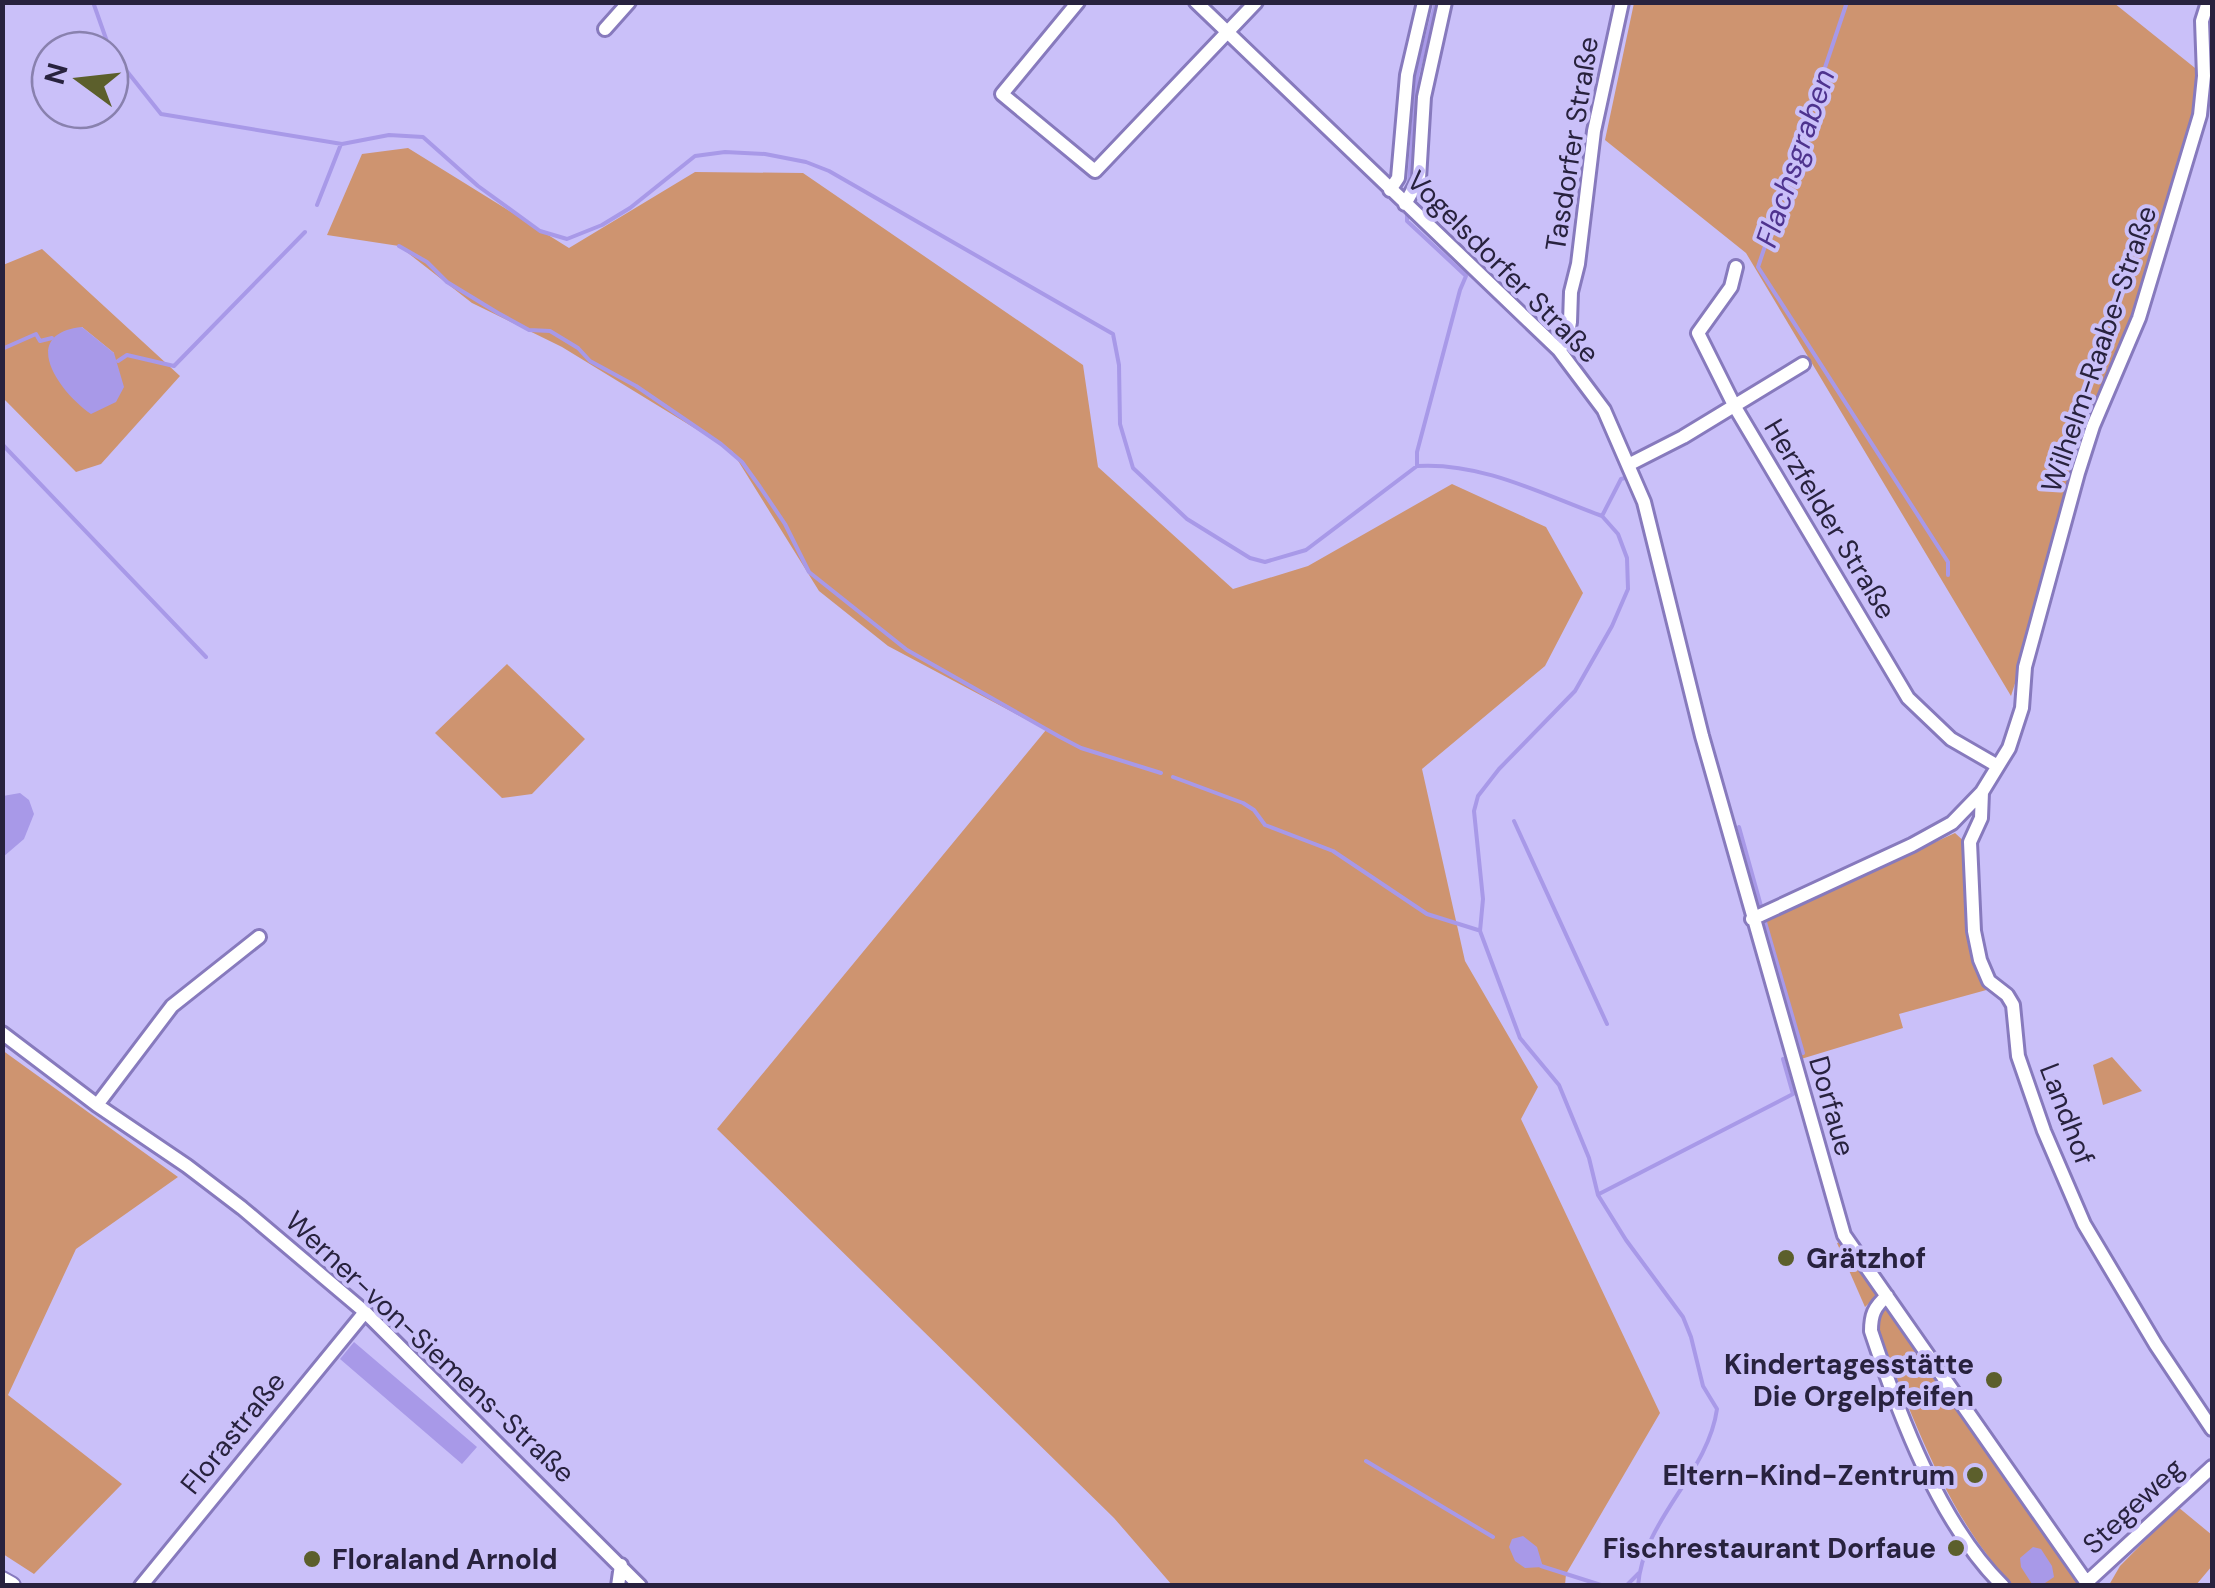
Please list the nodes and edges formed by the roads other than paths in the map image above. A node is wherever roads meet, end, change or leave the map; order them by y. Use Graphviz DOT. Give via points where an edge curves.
graph roads {
  1 [pos="629,2"];
  2 [pos="1078,2"];
  3 [pos="1196,2"];
  4 [pos="1256,2"];
  5 [pos="1424,2"];
  6 [pos="1445,2"];
  7 [pos="1622,2"];
  8 [pos="2208,2"];
  9 [pos="605,29"];
  10 [pos="1229,33"];
  11 [pos="1390,190"];
  12 [pos="1405,204"];
  13 [pos="1736,267"];
  14 [pos="1559,350"];
  15 [pos="1803,364"];
  16 [pos="1735,407"];
  17 [pos="1630,464"];
  18 [pos="1996,765"];
  19 [pos="1982,792"];
  20 [pos="1752,919"];
  21 [pos="259,937"];
  22 [pos="2,1033"];
  23 [pos="97,1105"];
  24 [pos="1886,1296"];
  25 [pos="365,1312"];
  26 [pos="2212,1430"];
  27 [pos="2212,1467"];
  28 [pos="621,1565"];
  29 [pos="2,1581"];
  30 [pos="2088,1584"];
  31 [pos="11,1586"];
  32 [pos="141,1586"];
  33 [pos="618,1586"];
  34 [pos="640,1586"];
  35 [pos="2003,1586"];
  1 -- 9 [label="street"];
  2 -- 10 [label="street" via="1002,94 1095,171"];
  3 -- 10 [label="street, Vogelsdorfer Straße"];
  4 -- 10 [label="street"];
  5 -- 11 [label="street" via="1407,75 1398,178"];
  6 -- 12 [label="street" via="1424,97 1419,178"];
  7 -- 14 [label="street, Tasdorfer Straße" via="1594,131 1570,322"];
  8 -- 18 [label="street, Wilhelm-Raabe-Straße" via="2200,115 2182,183 2139,318 2083,457 2024,667 2022,708"];
  10 -- 11 [label="street, Vogelsdorfer Straße"];
  11 -- 12 [label="street, Vogelsdorfer Straße"];
  12 -- 14 [label="street, Vogelsdorfer Straße"];
  13 -- 16 [label="street, Herzfelder Straße" via="1698,333"];
  14 -- 17 [label="street, Vogelsdorfer Straße" via="1604,410"];
  15 -- 16 [label="street"];
  16 -- 17 [label="street"];
  16 -- 18 [label="street, Herzfelder Straße" via="1908,698 1952,740"];
  17 -- 20 [label="street, Vogelsdorfer Straße"];
  18 -- 19 [label="street, Wilhelm-Raabe-Straße"];
  19 -- 20 [label="street" via="1930,836"];
  19 -- 26 [label="street, Landhof" via="1981,818 1970,842 1980,960 1989,981 2013,1005 2018,1056 2084,1224"];
  20 -- 24 [label="street, Dorfaue" via="1844,1235"];
  21 -- 23 [label="street" via="172,1006"];
  22 -- 23 [label="street, Werner-von-Siemens-Straße"];
  23 -- 25 [label="street, Werner-von-Siemens-Straße" via="242,1208"];
  24 -- 30 [label="street, Dorfaue"];
  24 -- 35 [label="street" via="1871,1316 1871,1332 1902,1421 1978,1559"];
  25 -- 28 [label="street, Werner-von-Siemens-Straße"];
  25 -- 32 [label="street, Florastraße"];
  27 -- 30 [label="street, Stegeweg"];
  28 -- 33 [label="street"];
  28 -- 34 [label="street, Werner-von-Siemens-Straße"];
  29 -- 31 [label="main road"];
}
